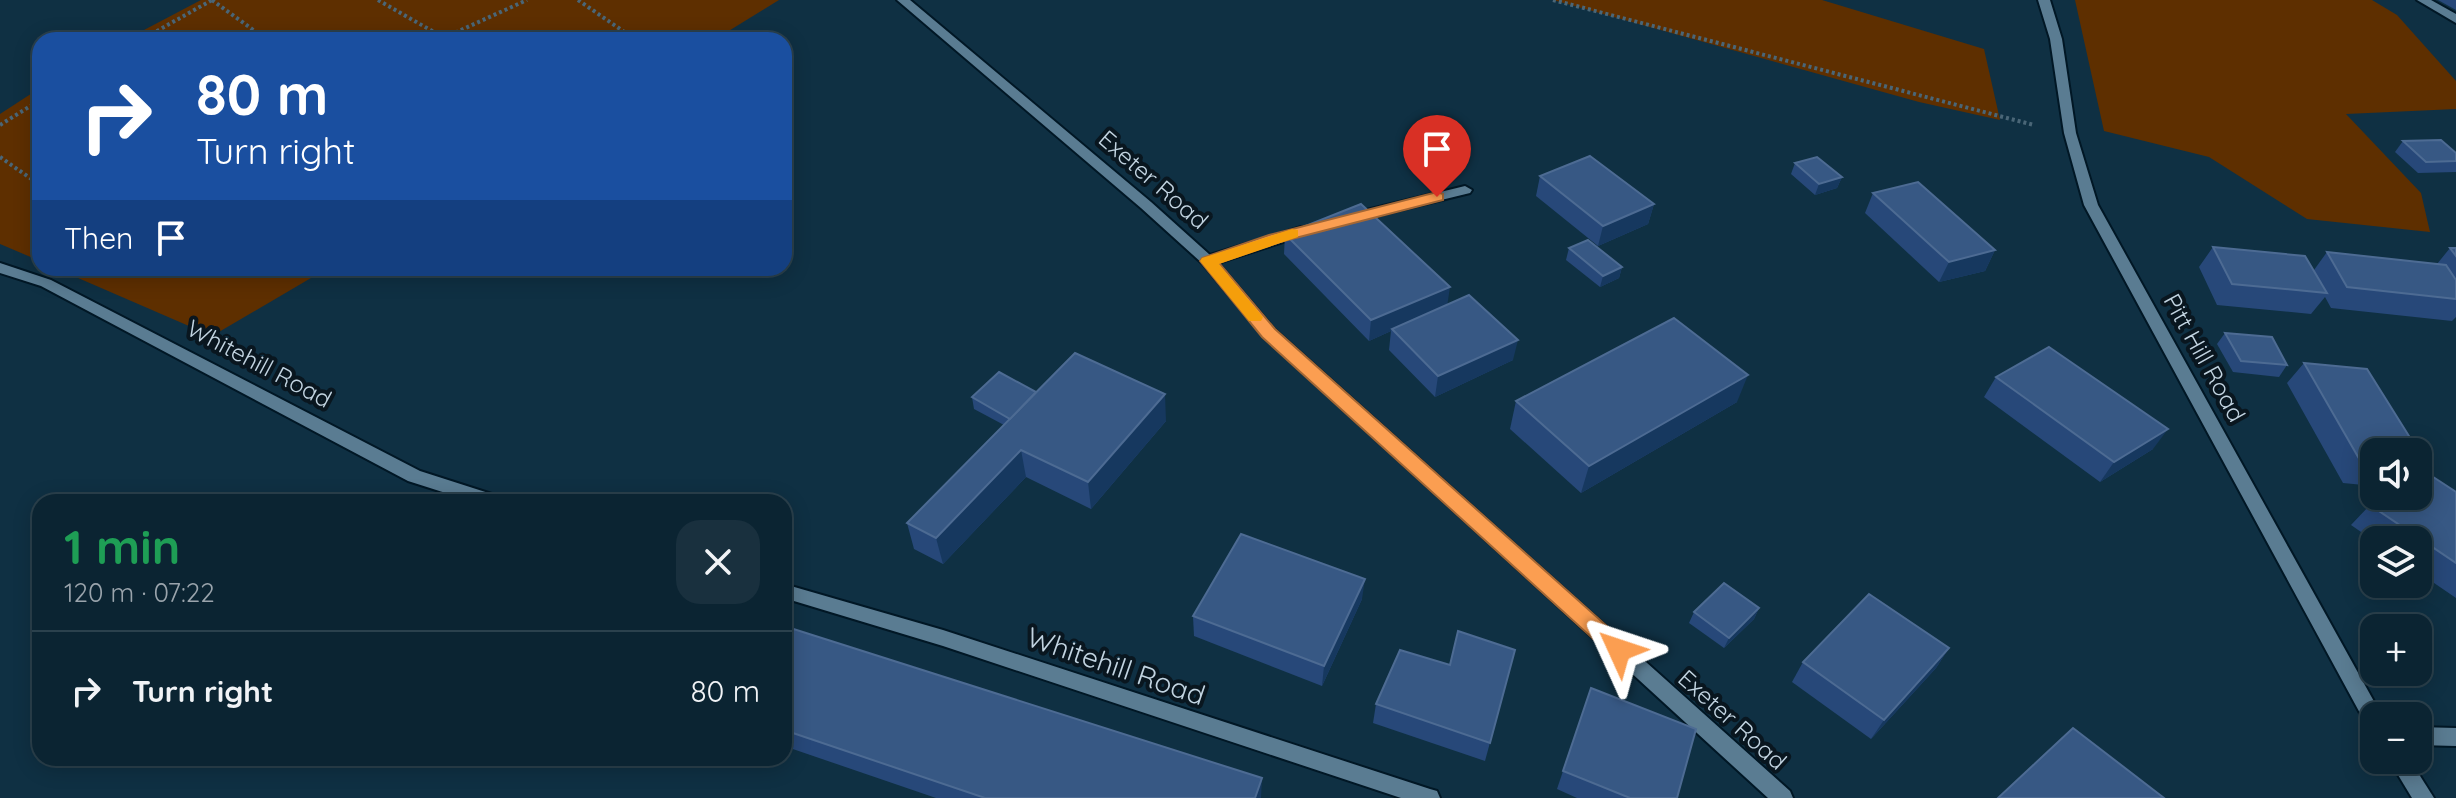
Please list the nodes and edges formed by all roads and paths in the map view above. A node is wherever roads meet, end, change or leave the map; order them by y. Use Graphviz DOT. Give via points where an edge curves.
graph roads {
  1 [pos="212,0"];
  2 [pos="378,0"];
  3 [pos="527,0"];
  4 [pos="578,0"];
  5 [pos="903,0"];
  6 [pos="1553,0"];
  7 [pos="2044,0"];
  8 [pos="2423,0"];
  9 [pos="2456,19"];
  10 [pos="155,32"];
  11 [pos="256,32"];
  12 [pos="431,32"];
  13 [pos="458,32"];
  14 [pos="624,32"];
  15 [pos="32,105"];
  16 [pos="0,125"];
  17 [pos="2070,133"];
  18 [pos="0,157"];
  19 [pos="32,179"];
  20 [pos="1465,190"];
  21 [pos="1208,261"];
  22 [pos="0,268"];
  23 [pos="470,494"];
  24 [pos="792,593"];
  25 [pos="2364,702"];
  26 [pos="2432,736"];
  27 [pos="2456,737"];
  28 [pos="2408,774"];
  29 [pos="1430,798"];
  30 [pos="1783,798"];
  31 [pos="2424,798"];
  1 -- 10 [label="path"];
  1 -- 11 [label="path"];
  2 -- 12 [label="path"];
  3 -- 13 [label="path"];
  4 -- 14 [label="path"];
  5 -- 21 [label="street, Exeter Road"];
  6 -- 17 [label="path"];
  7 -- 17 [label="street, Pitt Hill Road" via="2056,39"];
  8 -- 9 [label="street"];
  15 -- 16 [label="path"];
  17 -- 25 [label="street, Pitt Hill Road" via="2091,205"];
  18 -- 19 [label="path"];
  20 -- 21 [label="street"];
  21 -- 30 [label="street, Exeter Road" via="1269,333"];
  22 -- 23 [label="street, Whitehill Road" via="74,297 414,476"];
  24 -- 29 [label="street, Whitehill Road"];
  26 -- 27 [label="street"];
  28 -- 31 [label="street"];
}
